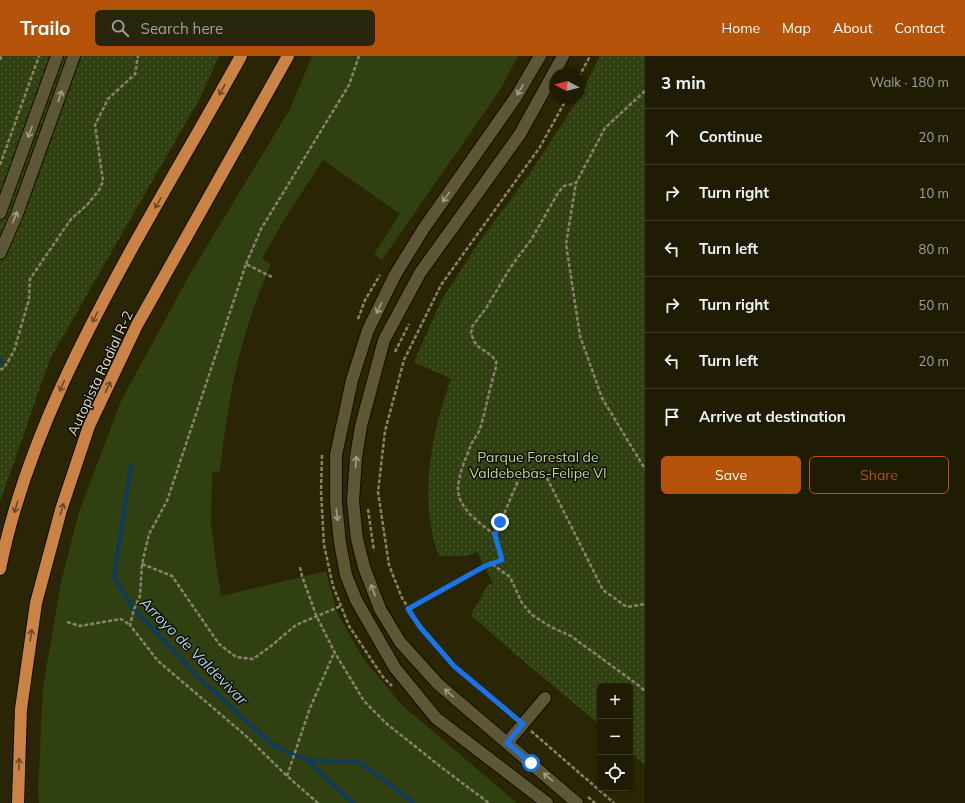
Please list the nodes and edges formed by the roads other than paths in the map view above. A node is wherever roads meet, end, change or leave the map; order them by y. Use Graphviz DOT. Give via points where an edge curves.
graph roads {
  1 [pos="57,56"];
  2 [pos="74,56"];
  3 [pos="241,56"];
  4 [pos="288,56"];
  5 [pos="540,56"];
  6 [pos="563,56"];
  7 [pos="0,213"];
  8 [pos="0,253"];
  9 [pos="0,569"];
  10 [pos="545,698"];
  11 [pos="507,743"];
  12 [pos="581,798"];
  13 [pos="18,803"];
  14 [pos="547,803"];
  1 -- 7 [label="street, one-way"];
  8 -- 2 [label="street, one-way" via="17,214"];
  3 -- 9 [label="highway, Autopista Radial R-2, one-way" via="131,247 84,337 44,426 5,541"];
  13 -- 4 [label="highway, Autopista Radial R-2, one-way" via="21,710 36,603 61,510 89,426 137,325"];
  5 -- 14 [label="street, one-way" via="516,97 424,228 395,276 368,330 352,380 336,455 336,503 346,575 356,600 395,668 436,718"];
  11 -- 6 [label="street, one-way" via="438,684 400,642 380,609 364,567 357,539 353,501 356,458 361,426 384,340 420,272 520,134"];
  10 -- 11 [label="street"];
  12 -- 11 [label="street, one-way"];
}
